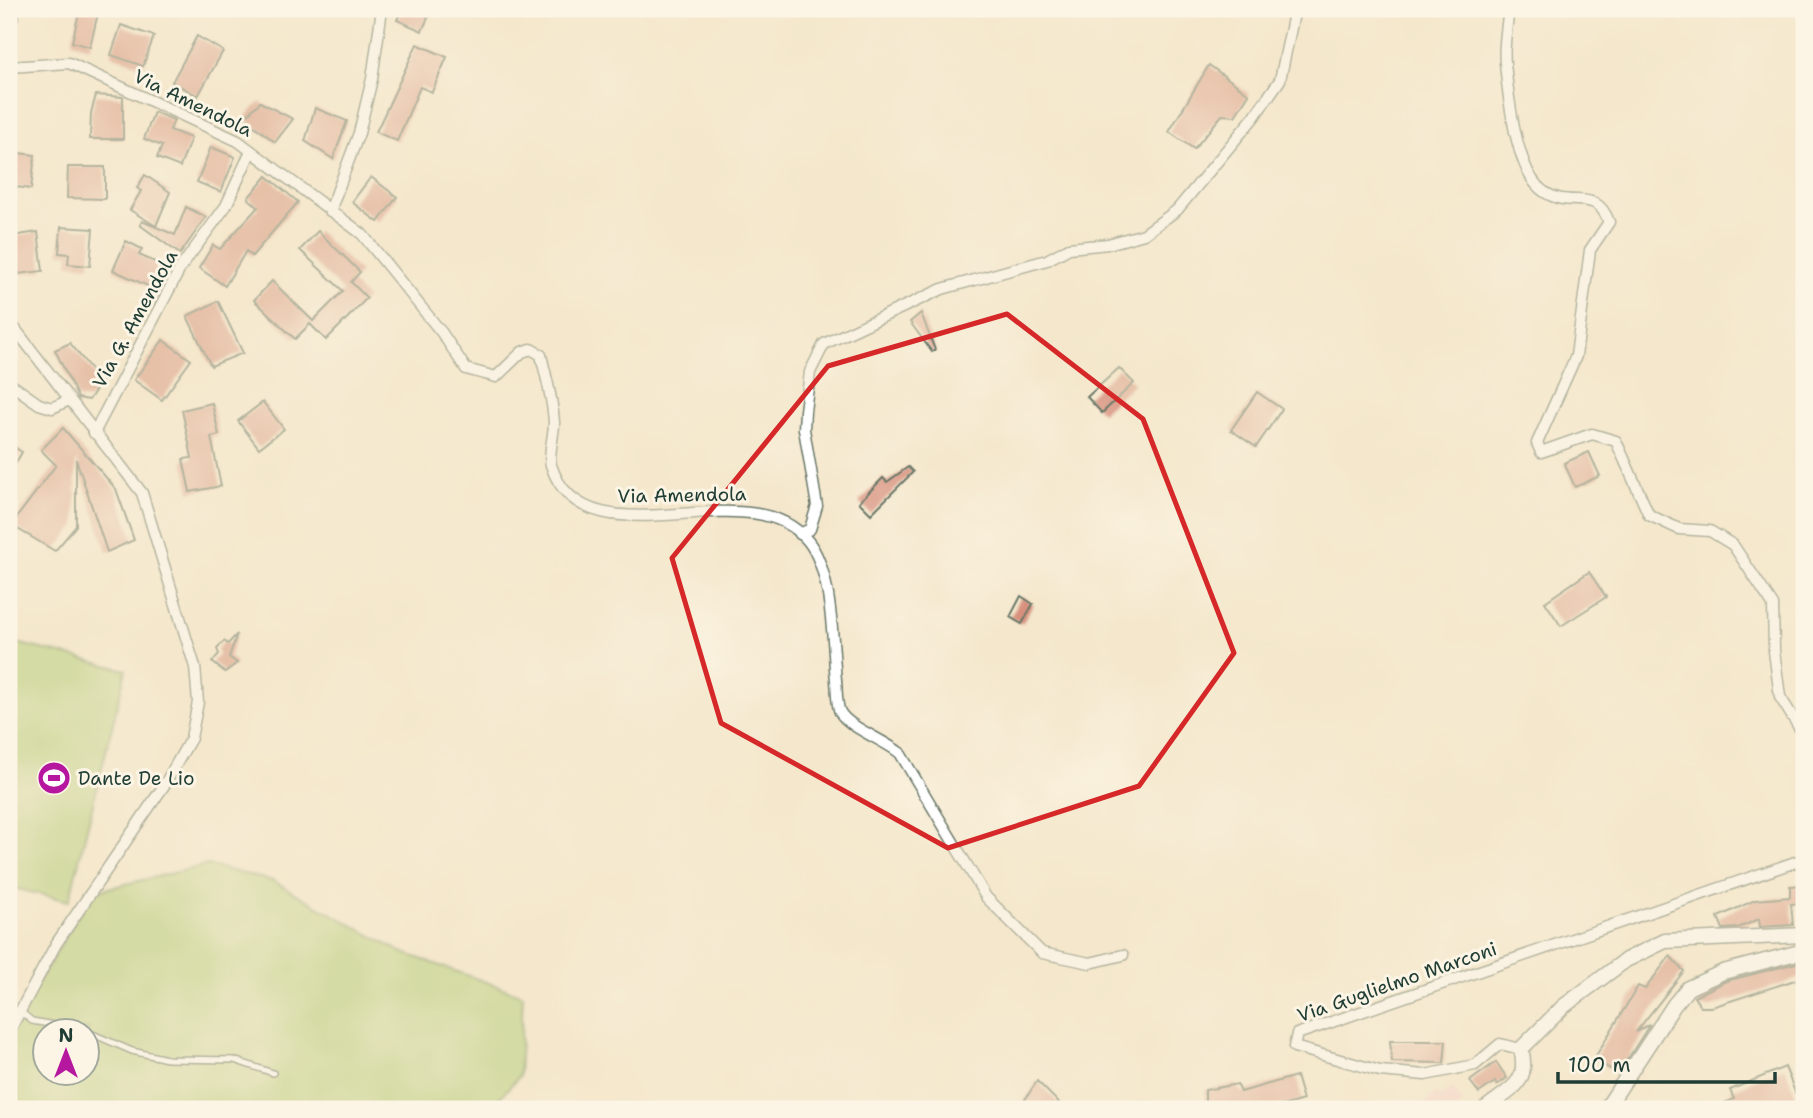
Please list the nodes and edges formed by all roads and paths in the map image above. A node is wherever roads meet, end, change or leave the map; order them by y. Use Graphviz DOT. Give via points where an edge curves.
graph roads {
  1 [pos="15,9"];
  2 [pos="382,9"];
  3 [pos="1295,9"];
  4 [pos="1508,9"];
  5 [pos="9,29"];
  6 [pos="9,67"];
  7 [pos="251,151"];
  8 [pos="330,211"];
  9 [pos="9,321"];
  10 [pos="9,383"];
  11 [pos="69,400"];
  12 [pos="94,433"];
  13 [pos="800,534"];
  14 [pos="1804,734"];
  15 [pos="1804,859"];
  16 [pos="1804,935"];
  17 [pos="1804,951"];
  18 [pos="1124,955"];
  19 [pos="19,1010"];
  20 [pos="32,1021"];
  21 [pos="9,1032"];
  22 [pos="102,1038"];
  23 [pos="1521,1049"];
  24 [pos="273,1073"];
  25 [pos="1485,1109"];
  26 [pos="1606,1109"];
  1 -- 5 [label="street"];
  2 -- 8 [label="street" via="359,133"];
  3 -- 13 [label="street" via="1280,79 1177,210 1144,234 1069,248 1047,260 942,289 824,344 810,372 804,429 817,506 810,528"];
  4 -- 14 [label="street" via="1505,61 1528,174 1541,190 1558,200 1592,199 1604,208 1609,222 1590,250 1576,356 1537,443 1541,452 1592,435 1616,442 1649,515 1679,528 1710,531 1733,545 1773,605 1780,698"];
  6 -- 7 [label="street, Via Amendola" via="69,63"];
  7 -- 8 [label="street, Via Amendola"];
  7 -- 12 [label="street, Via G. Amendola" via="226,206 181,267"];
  8 -- 13 [label="street, Via Amendola" via="362,234 466,369 496,377 522,352 531,349 541,355 554,422 551,464 565,490 590,509 615,514 758,512 788,523"];
  9 -- 11 [label="street"];
  10 -- 11 [label="street" via="51,408"];
  11 -- 12 [label="street"];
  12 -- 19 [label="street" via="142,493 195,667 198,702 191,738 165,784 56,944"];
  13 -- 18 [label="street, Via Amendola" via="825,577 839,711 857,729 882,738 900,754 986,897 1042,953 1090,963"];
  15 -- 23 [label="street, Via Guglielmo Marconi" via="1297,1034 1294,1047 1380,1071 1425,1075 1475,1065 1500,1044"];
  16 -- 23 [label="street" via="1665,942 1616,968 1564,1006"];
  17 -- 26 [label="street" via="1723,972 1688,989"];
  19 -- 20 [label="lane"];
  19 -- 21 [label="street"];
  22 -- 24 [label="lane" via="167,1059 234,1060"];
  23 -- 25 [label="street" via="1526,1067 1523,1076"];
}
